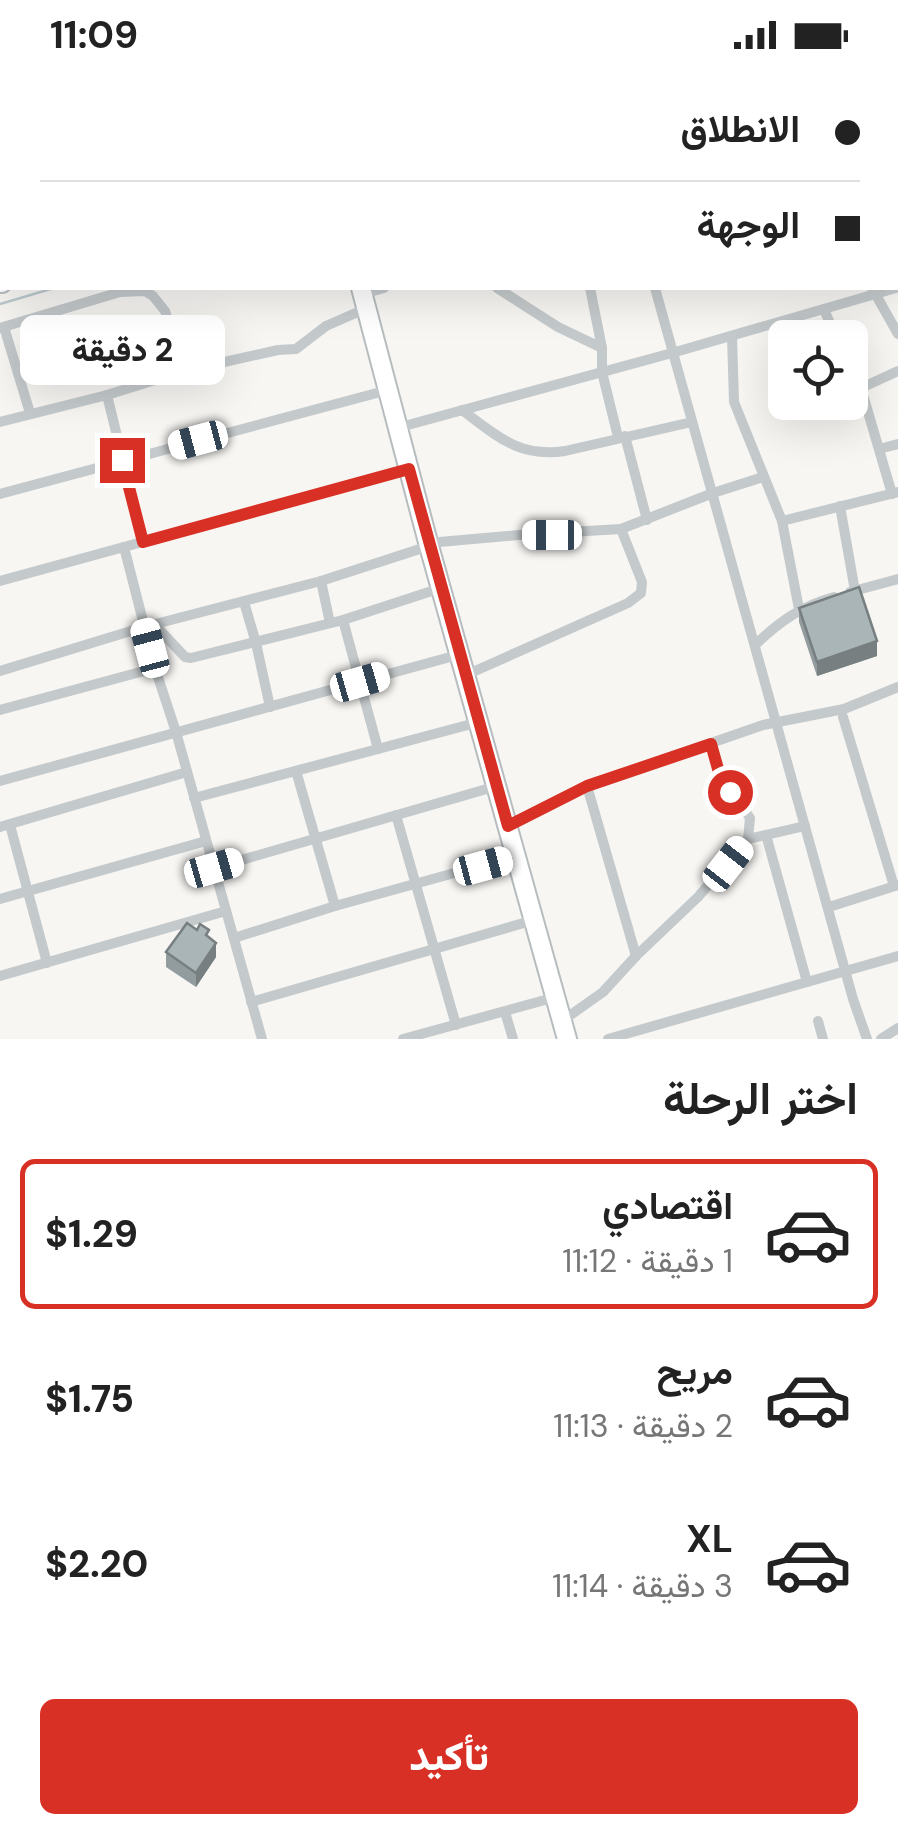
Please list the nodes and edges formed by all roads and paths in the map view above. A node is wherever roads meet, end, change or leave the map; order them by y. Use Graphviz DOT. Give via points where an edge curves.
graph roads {
  1 [pos="500,290"];
  2 [pos="590,290"];
  3 [pos="656,290"];
  4 [pos="873,290"];
  5 [pos="364,297"];
  6 [pos="824,309"];
  7 [pos="829,320"];
  8 [pos="2,328"];
  9 [pos="898,334"];
  10 [pos="732,336"];
  11 [pos="602,348"];
  12 [pos="672,353"];
  13 [pos="184,371"];
  14 [pos="898,371"];
  15 [pos="602,372"];
  16 [pos="868,385"];
  17 [pos="388,390"];
  18 [pos="107,395"];
  19 [pos="462,410"];
  20 [pos="30,413"];
  21 [pos="868,413"];
  22 [pos="0,422"];
  23 [pos="692,422"];
  24 [pos="397,428"];
  25 [pos="622,437"];
  26 [pos="898,444"];
  27 [pos="878,449"];
  28 [pos="122,460"];
  29 [pos="409,469"];
  30 [pos="763,477"];
  31 [pos="713,493"];
  32 [pos="895,493"];
  33 [pos="0,494"];
  34 [pos="840,506"];
  35 [pos="647,520"];
  36 [pos="782,521"];
  37 [pos="621,530"];
  38 [pos="143,542"];
  39 [pos="429,545"];
  40 [pos="124,547"];
  41 [pos="898,579"];
  42 [pos="0,581"];
  43 [pos="321,582"];
  44 [pos="441,588"];
  45 [pos="856,591"];
  46 [pos="244,602"];
  47 [pos="799,609"];
  48 [pos="343,620"];
  49 [pos="330,622"];
  50 [pos="150,627"];
  51 [pos="256,642"];
  52 [pos="755,645"];
  53 [pos="460,654"];
  54 [pos="155,668"];
  55 [pos="0,671"];
  56 [pos="466,675"];
  57 [pos="360,682"];
  58 [pos="898,687"];
  59 [pos="270,706"];
  60 [pos="0,710"];
  61 [pos="844,717"];
  62 [pos="479,722"];
  63 [pos="776,722"];
  64 [pos="176,732"];
  65 [pos="711,744"];
  66 [pos="378,749"];
  67 [pos="296,771"];
  68 [pos="187,772"];
  69 [pos="0,781"];
  70 [pos="497,786"];
  71 [pos="587,786"];
  72 [pos="194,798"];
  73 [pos="396,815"];
  74 [pos="5,826"];
  75 [pos="508,826"];
  76 [pos="805,826"];
  77 [pos="766,835"];
  78 [pos="315,838"];
  79 [pos="748,839"];
  80 [pos="206,841"];
  81 [pos="516,856"];
  82 [pos="214,868"];
  83 [pos="416,884"];
  84 [pos="896,886"];
  85 [pos="26,892"];
  86 [pos="0,899"];
  87 [pos="335,906"];
  88 [pos="829,906"];
  89 [pos="226,910"];
  90 [pos="534,920"];
  91 [pos="234,938"];
  92 [pos="433,951"];
  93 [pos="636,956"];
  94 [pos="898,956"];
  95 [pos="47,963"];
  96 [pos="846,972"];
  97 [pos="0,976"];
  98 [pos="807,982"];
  99 [pos="556,997"];
  100 [pos="252,1002"];
  101 [pos="505,1012"];
  102 [pos="818,1022"];
  103 [pos="456,1024"];
  104 [pos="658,1024"];
  105 [pos="898,1028"];
  106 [pos="565,1030"];
  107 [pos="262,1039"];
  108 [pos="403,1039"];
  109 [pos="513,1039"];
  110 [pos="608,1039"];
  111 [pos="662,1039"];
  112 [pos="823,1039"];
  113 [pos="867,1039"];
  114 [pos="881,1039"];
  1 -- 11 [label="street"];
  2 -- 11 [label="street"];
  3 -- 12 [label="street"];
  4 -- 6 [label="street"];
  4 -- 9 [label="street"];
  5 -- 13 [label="street" via="296,349"];
  5 -- 17 [label="main road"];
  6 -- 7 [label="street"];
  6 -- 10 [label="street"];
  8 -- 13 [label="street" via="120,292 145,291 165,311"];
  8 -- 20 [label="street"];
  10 -- 12 [label="street"];
  10 -- 30 [label="street" via="734,402"];
  11 -- 15 [label="street"];
  12 -- 15 [label="street"];
  12 -- 23 [label="street"];
  13 -- 18 [label="street"];
  14 -- 16 [label="street"];
  15 -- 19 [label="street"];
  15 -- 25 [label="street"];
  17 -- 24 [label="main road"];
  17 -- 28 [label="street"];
  18 -- 20 [label="street"];
  18 -- 28 [label="street"];
  19 -- 24 [label="street"];
  19 -- 25 [label="street" via="532,452"];
  20 -- 22 [label="street"];
  21 -- 27 [label="street"];
  23 -- 25 [label="street"];
  23 -- 31 [label="street"];
  24 -- 29 [label="main road"];
  25 -- 35 [label="street"];
  26 -- 27 [label="street"];
  27 -- 32 [label="street"];
  28 -- 33 [label="street"];
  28 -- 38 [label="street"];
  29 -- 38 [label="street"];
  29 -- 39 [label="main road"];
  30 -- 31 [label="street"];
  30 -- 36 [label="street"];
  31 -- 35 [label="street"];
  31 -- 52 [label="street"];
  32 -- 34 [label="street"];
  34 -- 36 [label="street"];
  34 -- 45 [label="street"];
  35 -- 37 [label="street"];
  36 -- 47 [label="street"];
  37 -- 39 [label="street"];
  37 -- 56 [label="street" via="641,593"];
  38 -- 40 [label="street"];
  39 -- 43 [label="street"];
  39 -- 44 [label="main road"];
  40 -- 42 [label="street"];
  40 -- 50 [label="street"];
  41 -- 45 [label="street"];
  43 -- 46 [label="street"];
  43 -- 49 [label="street"];
  44 -- 48 [label="street"];
  44 -- 53 [label="main road"];
  45 -- 47 [label="street"];
  46 -- 50 [label="street"];
  46 -- 51 [label="street"];
  47 -- 52 [label="street"];
  48 -- 49 [label="street"];
  48 -- 57 [label="street"];
  49 -- 51 [label="street"];
  50 -- 51 [label="street" via="185,656"];
  50 -- 54 [label="street"];
  50 -- 55 [label="street"];
  51 -- 59 [label="street"];
  52 -- 63 [label="street"];
  53 -- 56 [label="main road"];
  53 -- 57 [label="street"];
  54 -- 60 [label="street"];
  54 -- 64 [label="street"];
  56 -- 62 [label="main road"];
  57 -- 59 [label="street"];
  57 -- 66 [label="street"];
  58 -- 63 [label="street" via="844,710"];
  59 -- 64 [label="street"];
  61 -- 84 [label="street"];
  62 -- 66 [label="street"];
  62 -- 70 [label="main road"];
  63 -- 65 [label="street"];
  63 -- 76 [label="street"];
  64 -- 68 [label="street"];
  64 -- 69 [label="street"];
  65 -- 71 [label="street"];
  65 -- 79 [label="street" via="720,776 750,818"];
  66 -- 67 [label="street"];
  67 -- 72 [label="street"];
  67 -- 78 [label="street"];
  68 -- 72 [label="street"];
  68 -- 74 [label="street"];
  70 -- 73 [label="street"];
  70 -- 75 [label="main road"];
  71 -- 75 [label="street"];
  71 -- 93 [label="street"];
  72 -- 80 [label="street"];
  73 -- 78 [label="street"];
  73 -- 83 [label="street"];
  74 -- 85 [label="street"];
  75 -- 81 [label="main road"];
  76 -- 77 [label="street"];
  76 -- 88 [label="street"];
  77 -- 79 [label="street"];
  77 -- 98 [label="street"];
  78 -- 82 [label="street"];
  78 -- 87 [label="street"];
  79 -- 93 [label="street"];
  80 -- 82 [label="street"];
  80 -- 85 [label="street"];
  81 -- 83 [label="street"];
  81 -- 90 [label="main road"];
  82 -- 89 [label="street"];
  83 -- 87 [label="street"];
  83 -- 92 [label="street"];
  84 -- 88 [label="street"];
  85 -- 86 [label="street"];
  85 -- 95 [label="street"];
  87 -- 91 [label="street"];
  88 -- 96 [label="street"];
  89 -- 91 [label="street"];
  89 -- 95 [label="street"];
  90 -- 92 [label="street"];
  90 -- 99 [label="main road"];
  91 -- 100 [label="street"];
  92 -- 100 [label="street"];
  92 -- 103 [label="street"];
  93 -- 106 [label="street"];
  94 -- 96 [label="street"];
  95 -- 97 [label="street"];
  96 -- 98 [label="street"];
  96 -- 113 [label="street"];
  98 -- 104 [label="street"];
  99 -- 101 [label="street"];
  99 -- 106 [label="main road"];
  100 -- 107 [label="street"];
  101 -- 103 [label="street"];
  101 -- 109 [label="street"];
  102 -- 112 [label="street"];
  103 -- 108 [label="street"];
  104 -- 110 [label="street"];
  104 -- 111 [label="street"];
  105 -- 114 [label="street"];
}
